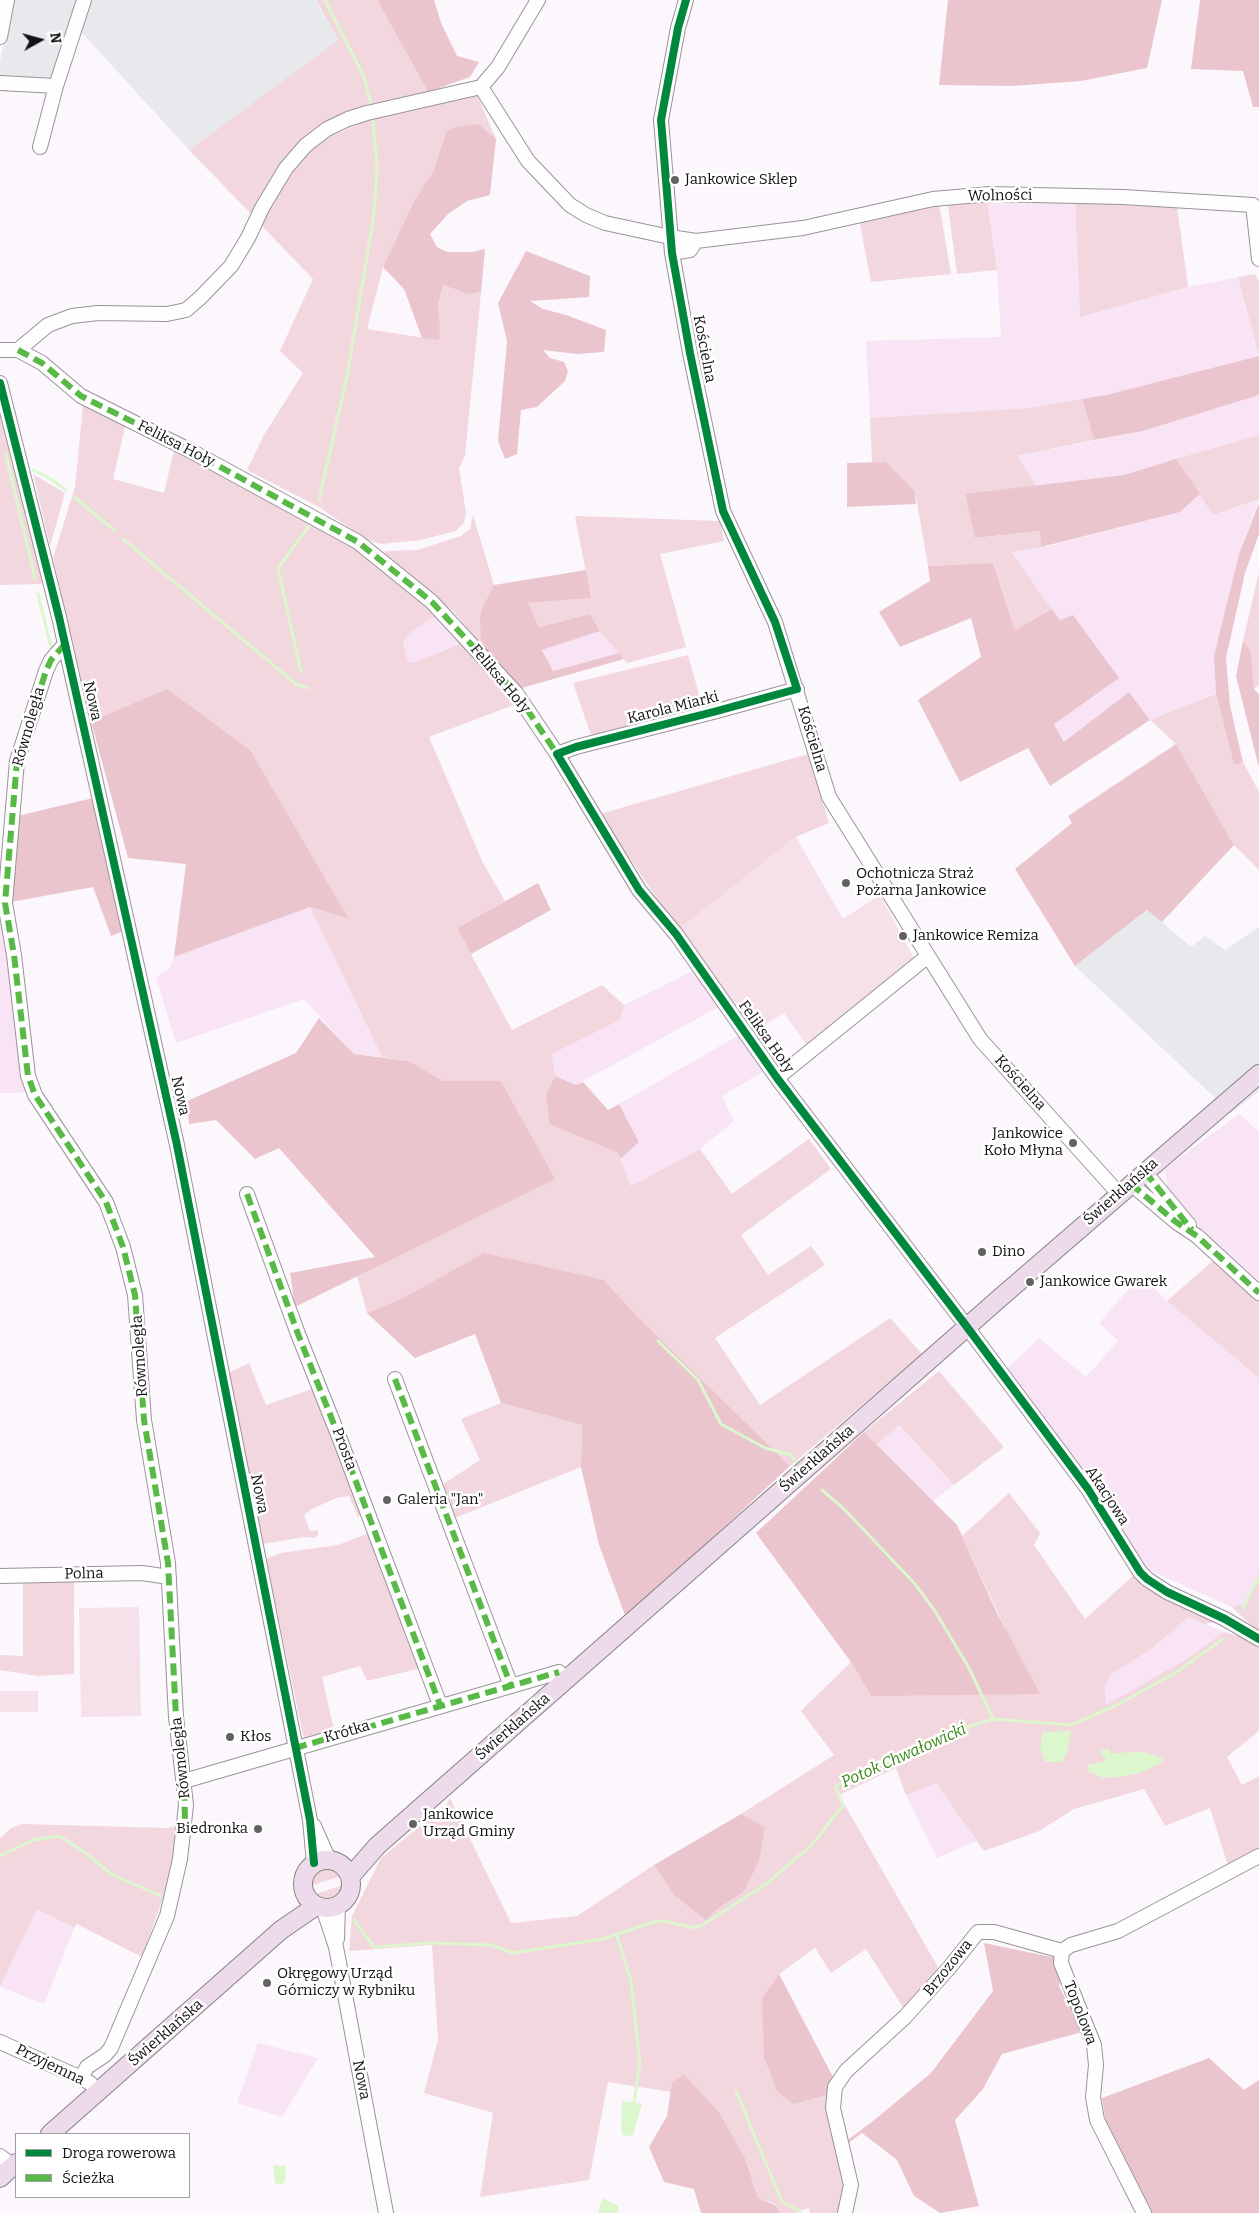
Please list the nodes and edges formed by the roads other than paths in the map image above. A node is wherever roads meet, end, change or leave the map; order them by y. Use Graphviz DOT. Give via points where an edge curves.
graph roads {
  1 [pos="6,0"];
  2 [pos="84,0"];
  3 [pos="538,0"];
  4 [pos="686,0"];
  5 [pos="0,38"];
  6 [pos="0,83"];
  7 [pos="56,86"];
  8 [pos="481,87"];
  9 [pos="40,147"];
  10 [pos="670,237"];
  11 [pos="696,241"];
  12 [pos="672,253"];
  13 [pos="1259,259"];
  14 [pos="41,331"];
  15 [pos="0,350"];
  16 [pos="18,350"];
  17 [pos="42,363"];
  18 [pos="0,384"];
  19 [pos="65,644"];
  20 [pos="797,689"];
  21 [pos="557,754"];
  22 [pos="928,956"];
  23 [pos="1259,1074"];
  24 [pos="777,1078"];
  25 [pos="1145,1172"];
  26 [pos="1125,1189"];
  27 [pos="247,1194"];
  28 [pos="1197,1236"];
  29 [pos="1259,1293"];
  30 [pos="967,1327"];
  31 [pos="395,1379"];
  32 [pos="0,1576"];
  33 [pos="169,1577"];
  34 [pos="1259,1639"];
  35 [pos="559,1672"];
  36 [pos="511,1686"];
  37 [pos="440,1705"];
  38 [pos="295,1748"];
  39 [pos="184,1781"];
  40 [pos="1259,1856"];
  41 [pos="333,1866"];
  42 [pos="320,1903"];
  43 [pos="1062,1951"];
  44 [pos="0,2042"];
  45 [pos="81,2078"];
  46 [pos="98,2092"];
  47 [pos="51,2133"];
  48 [pos="10,2162"];
  49 [pos="0,2178"];
  50 [pos="386,2213"];
  51 [pos="845,2213"];
  52 [pos="1144,2213"];
  1 -- 5 [label="street"];
  2 -- 7 [label="street"];
  3 -- 8 [label="street" via="498,66"];
  4 -- 10 [label="street, Kościelna" via="661,120"];
  6 -- 7 [label="street"];
  7 -- 9 [label="street"];
  8 -- 10 [label="street, Wolności" via="528,161 570,205 605,223"];
  8 -- 14 [label="street" via="348,119 320,134 286,168 231,266 186,310 167,314 72,316"];
  10 -- 11 [label="street, Wolności"];
  10 -- 12 [label="street, Kościelna"];
  11 -- 12 [label="street, Wolności" via="690,250"];
  11 -- 13 [label="street, Wolności" via="803,228 933,199 990,194 1123,197 1253,205"];
  12 -- 20 [label="street, Kościelna" via="723,511 775,622"];
  14 -- 16 [label="street"];
  14 -- 17 [label="street" via="37,343"];
  15 -- 16 [label="street"];
  16 -- 17 [label="street, Feliksa Hoły"];
  17 -- 21 [label="street, Feliksa Hoły" via="81,396 191,451 358,542 432,602 516,693"];
  18 -- 19 [label="street, Nowa"];
  19 -- 33 [label="street, Równoległa" via="46,671 17,761 5,903 28,1076 35,1095 106,1202 130,1273 138,1320 144,1420"];
  19 -- 38 [label="street, Nowa" via="179,1154"];
  20 -- 21 [label="street, Karola Miarki"];
  20 -- 22 [label="street, Kościelna" via="829,797"];
  21 -- 24 [label="street, Feliksa Hoły" via="638,890 676,934"];
  22 -- 24 [label="street"];
  22 -- 26 [label="street, Kościelna" via="980,1039"];
  23 -- 25 [label="main road, Świerklańska"];
  24 -- 30 [label="street, Feliksa Hoły"];
  25 -- 26 [label="main road, Świerklańska"];
  25 -- 28 [label="street"];
  26 -- 28 [label="street, Kościelna"];
  26 -- 30 [label="main road, Świerklańska"];
  27 -- 37 [label="street, Prosta"];
  28 -- 29 [label="street"];
  30 -- 34 [label="street, Akacjowa" via="1088,1489 1140,1572 1167,1592"];
  30 -- 41 [label="main road, Świerklańska" via="377,1846"];
  31 -- 36 [label="street"];
  32 -- 33 [label="street, Polna" via="142,1573"];
  33 -- 39 [label="street, Równoległa" via="176,1717"];
  35 -- 36 [label="street, Krótka"];
  36 -- 37 [label="street, Krótka"];
  37 -- 38 [label="street, Krótka"];
  38 -- 39 [label="street, Krótka"];
  38 -- 41 [label="street, Nowa" via="310,1820"];
  39 -- 45 [label="street, Równoległa" via="185,1821 174,1893 158,1942 111,2048 87,2067"];
  40 -- 43 [label="street" via="1118,1931"];
  41 -- 42 [label="main road" via="306,1872 303,1879"];
  41 -- 42 [label="main road" via="350,1891 345,1900"];
  42 -- 46 [label="main road, Świerklańska" via="281,1930"];
  42 -- 50 [label="street, Nowa" via="336,1947"];
  43 -- 51 [label="street, Brzozowa" via="994,1932 978,1932 905,2017 846,2071 835,2087 832,2099 850,2185"];
  43 -- 52 [label="street, Topolowa" via="1061,1963 1094,2045 1096,2120"];
  44 -- 45 [label="street, Przyjemna"];
  45 -- 46 [label="street, Przyjemna"];
  46 -- 47 [label="main road, Świerklańska"];
  48 -- 49 [label="main road"];
}
